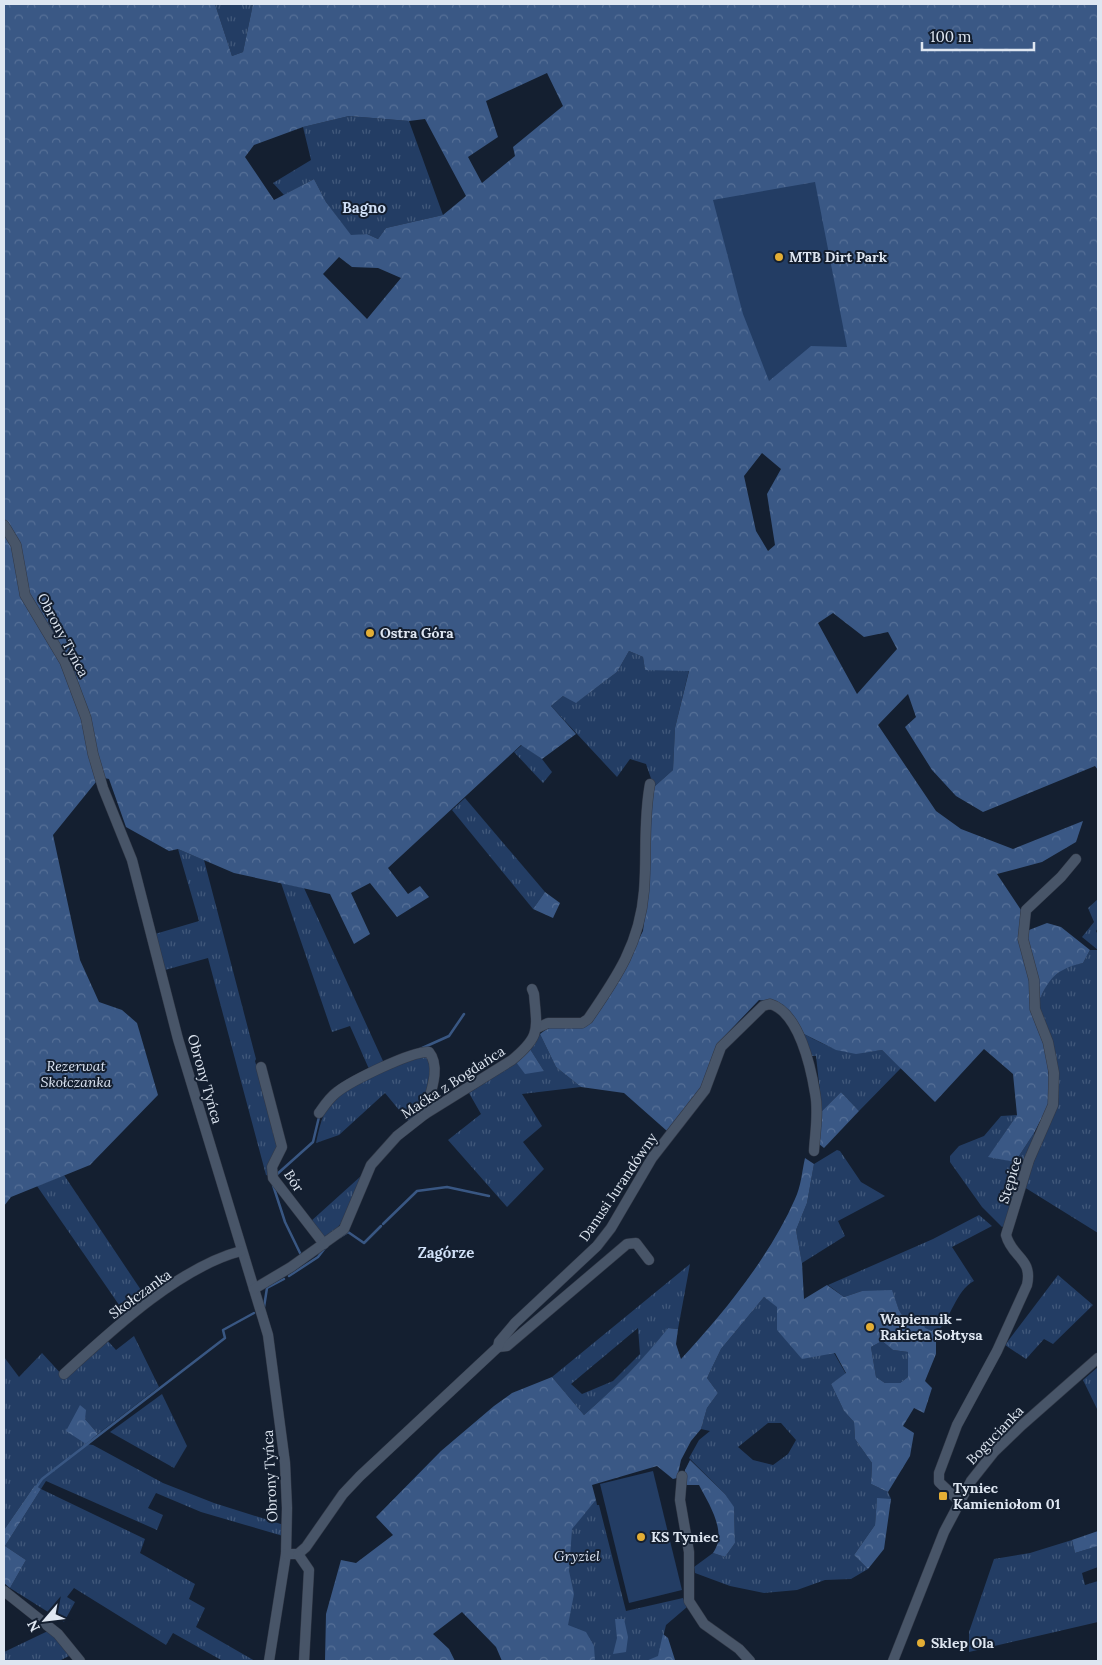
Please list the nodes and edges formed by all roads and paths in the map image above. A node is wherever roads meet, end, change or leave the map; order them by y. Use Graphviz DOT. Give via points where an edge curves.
graph roads {
  1 [pos="4,525"];
  2 [pos="650,784"];
  3 [pos="1076,859"];
  4 [pos="532,989"];
  5 [pos="536,1028"];
  6 [pos="261,1067"];
  7 [pos="319,1113"];
  8 [pos="425,1114"];
  9 [pos="814,1151"];
  10 [pos="324,1244"];
  11 [pos="241,1251"];
  12 [pos="649,1260"];
  13 [pos="254,1289"];
  14 [pos="498,1347"];
  15 [pos="1098,1358"];
  16 [pos="64,1374"];
  17 [pos="682,1476"];
  18 [pos="959,1501"];
  19 [pos="286,1554"];
  20 [pos="298,1554"];
  21 [pos="4,1591"];
  22 [pos="80,1661"];
  23 [pos="269,1661"];
  24 [pos="304,1661"];
  25 [pos="750,1661"];
  26 [pos="893,1661"];
  1 -- 11 [label="street, Obrony Tyńca" via="16,545 26,595 69,670 86,718 103,788 132,860 178,1039"];
  2 -- 5 [label="street" via="644,832 644,891 629,954 588,1019 582,1023 548,1023"];
  3 -- 18 [label="street, Stępice" via="1026,910 1023,939 1034,980 1035,1009 1048,1042 1054,1074 1053,1105 1029,1160 1006,1235 1009,1246 1027,1266 1028,1285 957,1425 939,1473 939,1482"];
  4 -- 5 [label="street"];
  5 -- 8 [label="street, Maćka z Bogdańca" via="530,1043 512,1060"];
  6 -- 10 [label="street, Bór" via="282,1147 272,1167 273,1178"];
  7 -- 8 [label="street" via="338,1091 422,1051 434,1057 436,1068"];
  8 -- 10 [label="street, Maćka z Bogdańca" via="382,1151 368,1172 344,1229"];
  9 -- 14 [label="street, Danusi Jurandówny" via="816,1094 802,1041 782,1011 770,1004 763,1006 721,1047 705,1090 652,1158 597,1246 515,1323"];
  10 -- 13 [label="street, Maćka z Bogdańca"];
  11 -- 13 [label="street, Obrony Tyńca"];
  11 -- 16 [label="street, Skołczanka" via="209,1263 170,1287 106,1336"];
  12 -- 14 [label="street" via="636,1243 628,1244 507,1346"];
  13 -- 19 [label="street, Obrony Tyńca" via="273,1361 286,1463"];
  14 -- 20 [label="street, Danusi Jurandówny" via="360,1476"];
  15 -- 18 [label="street, Bogucianka" via="994,1452"];
  17 -- 25 [label="street" via="680,1500 689,1552 689,1601 704,1624"];
  18 -- 26 [label="street, Bogucianka"];
  19 -- 20 [label="street"];
  19 -- 23 [label="street, Obrony Tyńca"];
  20 -- 24 [label="street" via="309,1570"];
  21 -- 22 [label="street" via="58,1634"];
}
